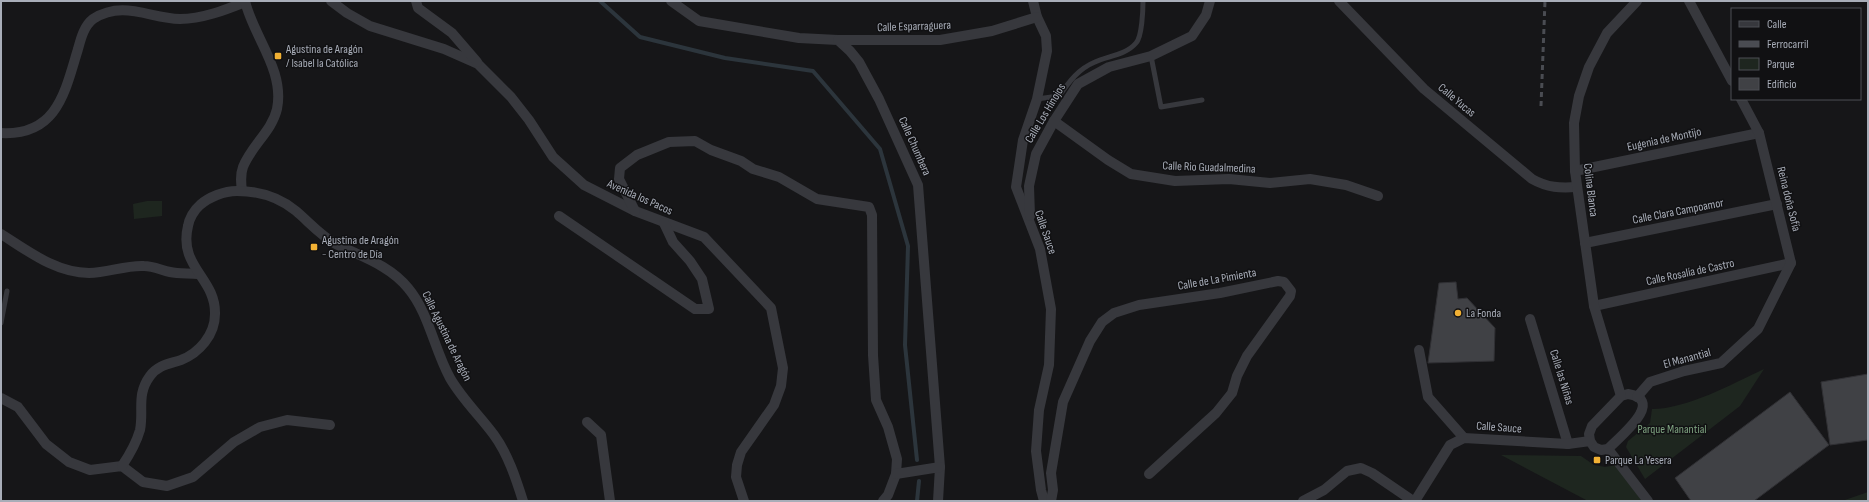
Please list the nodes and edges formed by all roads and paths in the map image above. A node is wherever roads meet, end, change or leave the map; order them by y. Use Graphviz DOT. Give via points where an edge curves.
graph roads {
  1 [pos="331,1"];
  2 [pos="416,1"];
  3 [pos="671,1"];
  4 [pos="1033,1"];
  5 [pos="1143,1"];
  6 [pos="1210,1"];
  7 [pos="1339,1"];
  8 [pos="1637,1"];
  9 [pos="1689,1"];
  10 [pos="245,2"];
  11 [pos="1038,17"];
  12 [pos="452,33"];
  13 [pos="838,40"];
  14 [pos="444,49"];
  15 [pos="1151,56"];
  16 [pos="478,64"];
  17 [pos="1731,80"];
  18 [pos="1037,99"];
  19 [pos="1202,100"];
  20 [pos="1742,100"];
  21 [pos="1054,121"];
  22 [pos="1759,132"];
  23 [pos="1,133"];
  24 [pos="1575,171"];
  25 [pos="1577,187"];
  26 [pos="242,191"];
  27 [pos="1378,196"];
  28 [pos="1777,204"];
  29 [pos="635,211"];
  30 [pos="559,216"];
  31 [pos="664,223"];
  32 [pos="1030,224"];
  33 [pos="1,234"];
  34 [pos="1585,243"];
  35 [pos="1791,263"];
  36 [pos="198,274"];
  37 [pos="7,291"];
  38 [pos="1594,306"];
  39 [pos="1530,318"];
  40 [pos="1,323"];
  41 [pos="1419,350"];
  42 [pos="1621,396"];
  43 [pos="1637,397"];
  44 [pos="1,398"];
  45 [pos="587,422"];
  46 [pos="330,425"];
  47 [pos="1464,438"];
  48 [pos="1590,441"];
  49 [pos="1568,444"];
  50 [pos="1608,449"];
  51 [pos="122,466"];
  52 [pos="940,467"];
  53 [pos="896,474"];
  54 [pos="1149,474"];
  55 [pos="524,501"];
  56 [pos="610,501"];
  57 [pos="744,501"];
  58 [pos="883,501"];
  59 [pos="938,501"];
  60 [pos="1044,501"];
  61 [pos="1051,501"];
  62 [pos="1303,501"];
  63 [pos="1414,501"];
  64 [pos="1648,501"];
  1 -- 14 [label="street, Avenida los Pacos" via="370,26"];
  2 -- 12 [label="street" via="418,8"];
  3 -- 13 [label="street" via="699,22 799,38"];
  4 -- 11 [label="street, Calle Sauce"];
  5 -- 18 [label="lane" via="1138,42 1128,51 1093,63 1074,75 1059,96"];
  6 -- 15 [label="street, Calle Los Hinojos" via="1206,15 1192,36"];
  7 -- 25 [label="street, Calle Yucas" via="1424,89 1532,179 1543,186"];
  8 -- 24 [label="street, Colina Blanca" via="1607,33 1589,67 1579,96 1574,123"];
  9 -- 17 [label="street"];
  10 -- 23 [label="street" via="196,18 180,19 131,8 102,13 84,29 65,94 56,110 41,124 25,132"];
  10 -- 26 [label="street" via="279,91 277,109 271,123 243,167"];
  11 -- 13 [label="street, Calle Esparraguera" via="992,31 940,40"];
  11 -- 18 [label="street, Calle Sauce" via="1046,36 1047,51"];
  12 -- 14 [label="street"];
  12 -- 16 [label="street"];
  13 -- 52 [label="street, Calle Chumbera" via="862,68 900,141 918,185"];
  14 -- 16 [label="street, Avenida los Pacos"];
  15 -- 19 [label="lane" via="1160,107"];
  15 -- 21 [label="street, Calle Los Hinojos" via="1109,67 1078,84"];
  16 -- 29 [label="street, Avenida los Pacos" via="511,97 552,157 584,185"];
  18 -- 32 [label="street, Calle Sauce" via="1023,140 1016,187"];
  20 -- 22 [label="street, Reina doña Sofía"];
  21 -- 27 [label="street, Calle Rio Guadalmedina" via="1131,174 1175,180 1229,179 1270,183 1310,178 1346,185"];
  21 -- 32 [label="street, Calle Los Hinojos" via="1036,154 1029,186"];
  22 -- 24 [label="street, Eugenia de Montijo"];
  22 -- 28 [label="street, Reina doña Sofía"];
  24 -- 25 [label="street, Colina Blanca"];
  25 -- 34 [label="street, Colina Blanca"];
  26 -- 36 [label="street, Calle Agustina de Aragón" via="214,196 199,205 189,221 185,237 189,258"];
  26 -- 55 [label="street, Calle Agustina de Aragón" via="256,192 278,199 335,243 389,270 407,287 420,304 450,378 495,436 513,470"];
  28 -- 34 [label="street, Calle Clara Campoamor"];
  28 -- 35 [label="street, Reina doña Sofía"];
  29 -- 31 [label="street, Avenida los Pacos"];
  29 -- 53 [label="street" via="619,179 620,168 637,155 669,142 695,141 753,169 779,177 817,199 865,205 872,211 873,355 876,400 888,427 897,459"];
  30 -- 31 [label="street" via="695,309 709,309 702,279 673,242"];
  31 -- 57 [label="street, Avenida los Pacos" via="704,237 770,308 783,368 781,386 774,405 742,452 737,465 736,477"];
  32 -- 60 [label="street, Calle Sauce" via="1040,249 1051,309 1049,365 1039,410 1036,451"];
  33 -- 36 [label="street" via="52,265 67,270 88,273 145,266 170,272"];
  34 -- 38 [label="street, Colina Blanca"];
  35 -- 38 [label="street, Calle Rosalía de Castro"];
  35 -- 43 [label="street, El Manantial" via="1758,329 1721,363 1650,382"];
  36 -- 51 [label="street, Calle Agustina de Aragón" via="205,281 213,297 215,315 211,333 200,349 182,359 164,364 151,375 142,390 140,428 135,447"];
  37 -- 40 [label="lane"];
  38 -- 42 [label="street, Colina Blanca"];
  39 -- 49 [label="street, Calle las Niñas"];
  41 -- 47 [label="street" via="1428,397"];
  42 -- 43 [label="street" via="1628,394"];
  42 -- 48 [label="street" via="1592,426"];
  43 -- 50 [label="street" via="1643,403 1643,410"];
  44 -- 51 [label="street" via="18,407 46,444 69,462 90,470"];
  45 -- 56 [label="street" via="601,435"];
  46 -- 51 [label="street" via="287,420 260,427 234,442 193,477 167,486 143,482"];
  47 -- 49 [label="street, Calle Sauce"];
  47 -- 63 [label="street, Calle Sauce" via="1450,445"];
  48 -- 49 [label="street, Calle Sauce"];
  48 -- 50 [label="street" via="1594,447"];
  50 -- 64 [label="street"];
  52 -- 53 [label="street"];
  52 -- 59 [label="street, Calle Chumbera"];
  53 -- 58 [label="street"];
  54 -- 61 [label="street, Calle de La Pimienta" via="1216,413 1232,393 1247,356 1290,296 1291,290 1284,282 1139,305 1114,313 1102,322 1090,342 1063,402 1051,473"];
  62 -- 63 [label="street" via="1324,490 1347,471 1361,468"];
}
